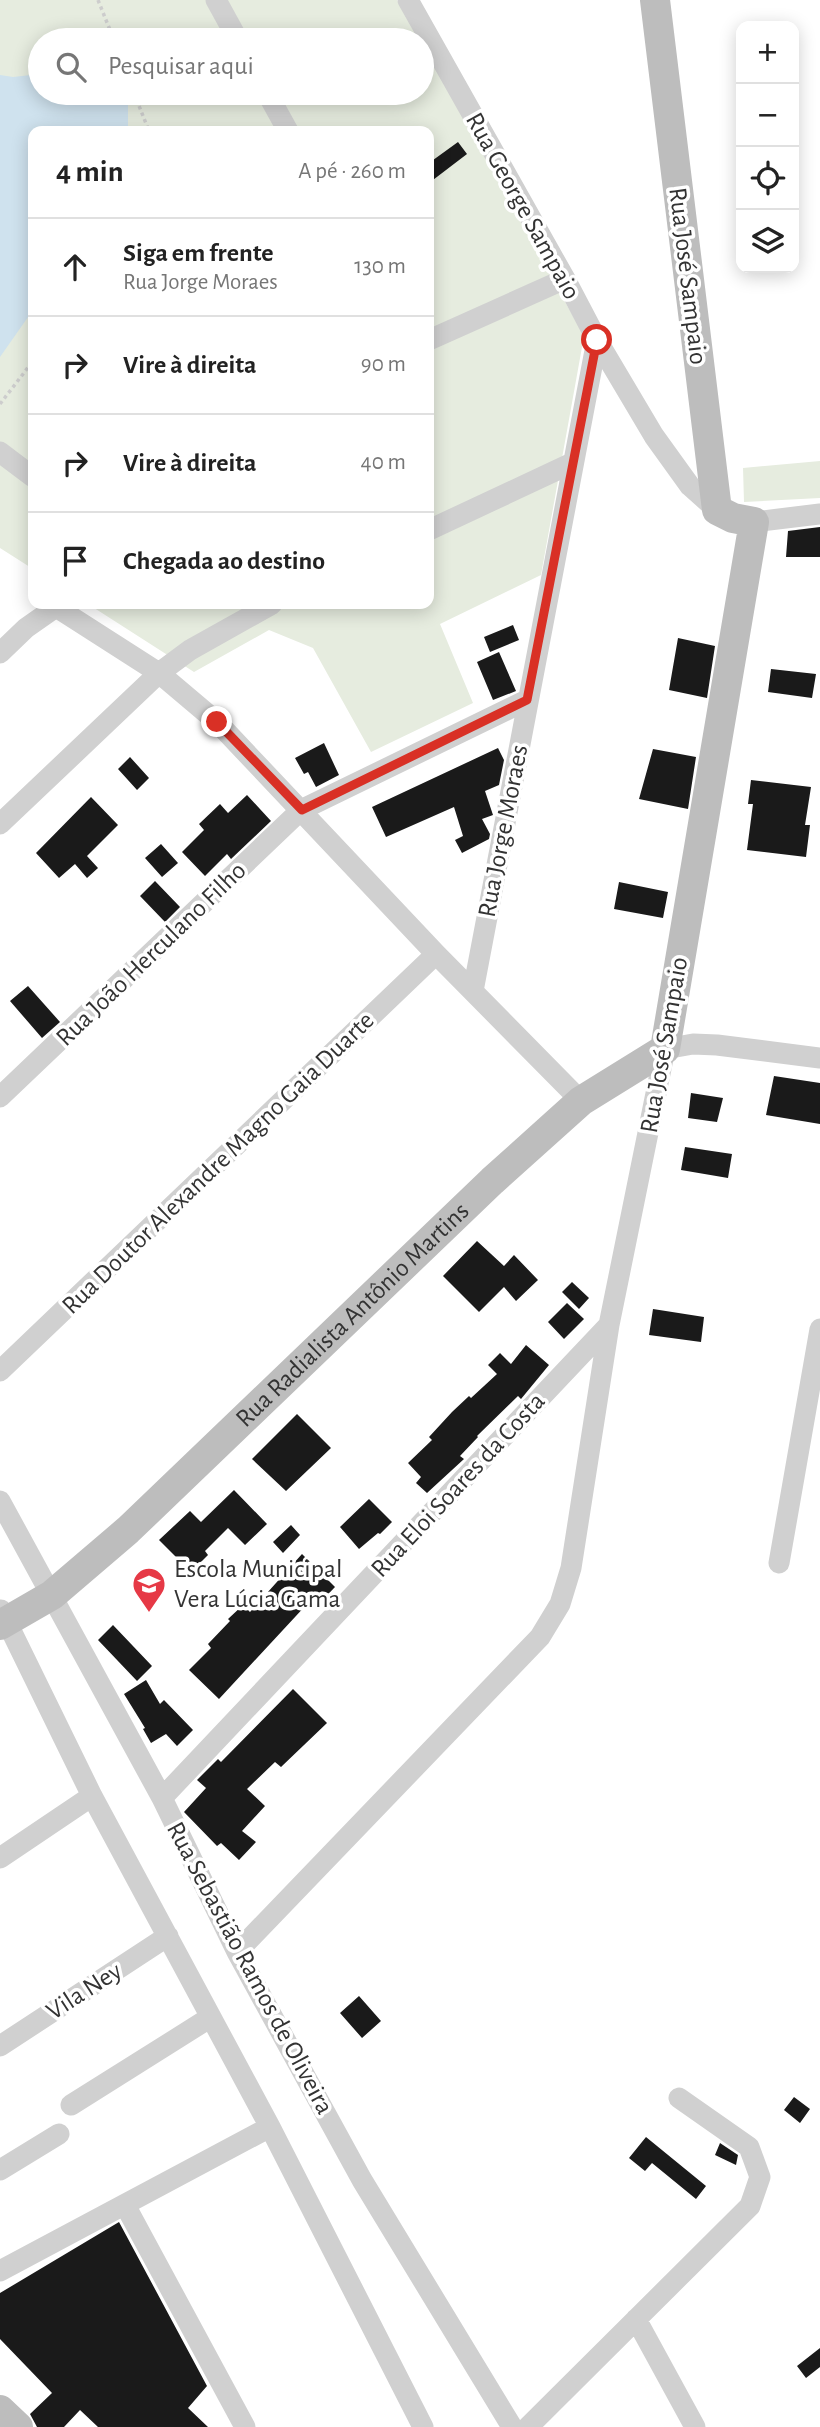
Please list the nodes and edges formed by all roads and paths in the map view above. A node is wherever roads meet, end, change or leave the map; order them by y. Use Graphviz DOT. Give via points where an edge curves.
graph roads {
  1 [pos="98,0"];
  2 [pos="216,0"];
  3 [pos="408,0"];
  4 [pos="638,0"];
  5 [pos="655,0"];
  6 [pos="109,28"];
  7 [pos="231,28"];
  8 [pos="424,28"];
  9 [pos="659,42"];
  10 [pos="434,46"];
  11 [pos="139,105"];
  12 [pos="274,105"];
  13 [pos="147,126"];
  14 [pos="285,126"];
  15 [pos="565,279"];
  16 [pos="434,338"];
  17 [pos="597,340"];
  18 [pos="28,368"];
  19 [pos="0,404"];
  20 [pos="0,452"];
  21 [pos="572,463"];
  22 [pos="28,473"];
  23 [pos="717,510"];
  24 [pos="820,514"];
  25 [pos="754,522"];
  26 [pos="434,528"];
  27 [pos="51,609"];
  28 [pos="62,609"];
  29 [pos="263,609"];
  30 [pos="0,653"];
  31 [pos="159,673"];
  32 [pos="527,700"];
  33 [pos="302,810"];
  34 [pos="0,824"];
  35 [pos="436,954"];
  36 [pos="473,991"];
  37 [pos="665,1049"];
  38 [pos="820,1058"];
  39 [pos="0,1097"];
  40 [pos="582,1101"];
  41 [pos="609,1325"];
  42 [pos="820,1329"];
  43 [pos="0,1371"];
  44 [pos="0,1501"];
  45 [pos="779,1563"];
  46 [pos="52,1595"];
  47 [pos="2,1618"];
  48 [pos="92,1796"];
  49 [pos="162,1798"];
  50 [pos="0,1858"];
  51 [pos="168,1936"];
  52 [pos="237,1952"];
  53 [pos="211,2017"];
  54 [pos="0,2046"];
  55 [pos="678,2098"];
  56 [pos="71,2105"];
  57 [pos="270,2127"];
  58 [pos="60,2134"];
  59 [pos="0,2170"];
  60 [pos="125,2205"];
  61 [pos="0,2271"];
  62 [pos="636,2319"];
  63 [pos="0,2410"];
  64 [pos="18,2427"];
  65 [pos="245,2427"];
  66 [pos="423,2427"];
  67 [pos="512,2427"];
  68 [pos="528,2427"];
  69 [pos="695,2427"];
  1 -- 6 [label="path"];
  2 -- 7 [label="street"];
  3 -- 8 [label="street, Rua George Sampaio"];
  4 -- 9 [label="street, Rua José Sampaio"];
  5 -- 9 [label="street, Rua José Sampaio"];
  9 -- 23 [label="street, Rua José Sampaio"];
  10 -- 15 [label="street, Rua George Sampaio"];
  11 -- 13 [label="path"];
  12 -- 14 [label="street"];
  15 -- 16 [label="street"];
  15 -- 17 [label="street, Rua George Sampaio"];
  17 -- 21 [label="street, Rua Jorge Moraes"];
  17 -- 23 [label="street, Rua George Sampaio" via="654,436 690,486"];
  18 -- 19 [label="path"];
  20 -- 22 [label="street"];
  21 -- 26 [label="street"];
  21 -- 32 [label="street, Rua Jorge Moraes"];
  23 -- 25 [label="street"];
  24 -- 25 [label="street"];
  25 -- 37 [label="street, Rua José Sampaio"];
  27 -- 30 [label="street"];
  28 -- 31 [label="street"];
  29 -- 31 [label="street"];
  31 -- 33 [label="street" via="217,722"];
  31 -- 34 [label="street"];
  32 -- 33 [label="street, Rua João Herculano Filho"];
  32 -- 36 [label="street, Rua Jorge Moraes"];
  33 -- 35 [label="street"];
  33 -- 39 [label="street, Rua João Herculano Filho"];
  35 -- 36 [label="street"];
  35 -- 43 [label="street, Rua Doutor Alexandre Magno Gaia Duarte"];
  36 -- 40 [label="street"];
  37 -- 38 [label="street" via="717,1045"];
  37 -- 40 [label="street, Rua Radialista Antônio Martins"];
  37 -- 41 [label="street, Rua José Sampaio"];
  40 -- 46 [label="street, Rua Radialista Antônio Martins" via="492,1181 128,1530"];
  41 -- 49 [label="street, Rua Eloi Soares da Costa"];
  41 -- 52 [label="street, Rua José Sampaio" via="571,1568 560,1604 540,1637"];
  42 -- 45 [label="street"];
  44 -- 46 [label="street, Rua Sebastião Ramos de Oliveira"];
  46 -- 47 [label="street, Rua Radialista Antônio Martins"];
  46 -- 49 [label="street, Rua Sebastião Ramos de Oliveira"];
  47 -- 48 [label="street"];
  48 -- 50 [label="street"];
  48 -- 51 [label="street"];
  49 -- 52 [label="street, Rua Sebastião Ramos de Oliveira"];
  51 -- 53 [label="street"];
  51 -- 54 [label="street, Vila Ney"];
  52 -- 67 [label="street, Rua Sebastião Ramos de Oliveira" via="362,2180"];
  53 -- 56 [label="street"];
  53 -- 57 [label="street"];
  55 -- 62 [label="street" via="749,2147 760,2177 750,2206"];
  57 -- 60 [label="street"];
  57 -- 66 [label="street"];
  58 -- 59 [label="street"];
  60 -- 61 [label="street"];
  60 -- 65 [label="street"];
  62 -- 68 [label="street"];
  62 -- 69 [label="street"];
  63 -- 64 [label="street"];
}
